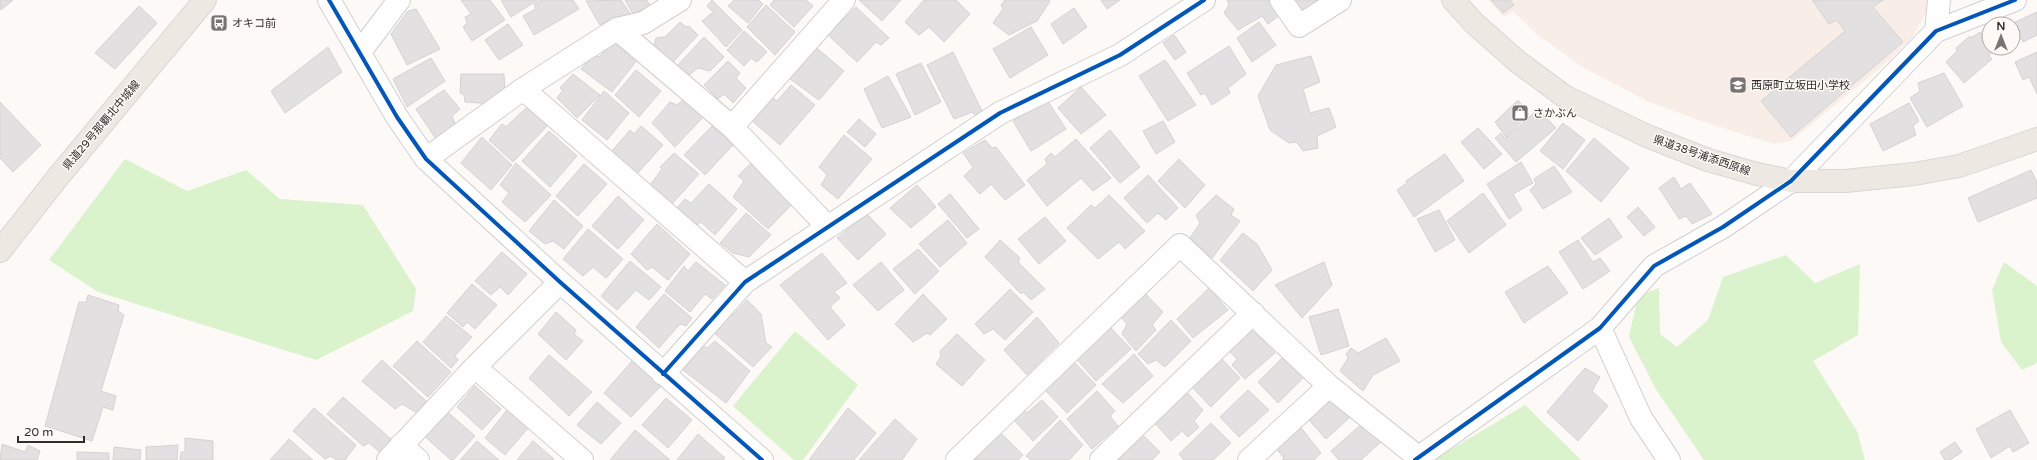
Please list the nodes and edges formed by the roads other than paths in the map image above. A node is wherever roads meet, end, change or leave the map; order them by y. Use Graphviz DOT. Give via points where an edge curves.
graph roads {
  1 [pos="204,0"];
  2 [pos="329,0"];
  3 [pos="399,0"];
  4 [pos="680,0"];
  5 [pos="1204,0"];
  6 [pos="1281,0"];
  7 [pos="1340,0"];
  8 [pos="1453,0"];
  9 [pos="1939,0"];
  10 [pos="2014,0"];
  11 [pos="832,4"];
  12 [pos="617,29"];
  13 [pos="1936,31"];
  14 [pos="360,52"];
  15 [pos="523,89"];
  16 [pos="732,127"];
  17 [pos="2037,139"];
  18 [pos="426,159"];
  19 [pos="1791,181"];
  20 [pos="828,227"];
  21 [pos="0,251"];
  22 [pos="560,282"];
  23 [pos="745,282"];
  24 [pos="1253,313"];
  25 [pos="1600,328"];
  26 [pos="475,367"];
  27 [pos="663,374"];
  28 [pos="1329,386"];
  29 [pos="394,452"];
  30 [pos="1416,458"];
  31 [pos="418,460"];
  32 [pos="582,460"];
  33 [pos="762,460"];
  34 [pos="957,460"];
  35 [pos="1101,460"];
  36 [pos="1249,460"];
  37 [pos="1669,460"];
  1 -- 21 [label="main road, 県道29号那覇北中城線"];
  2 -- 14 [label="street"];
  3 -- 14 [label="street"];
  4 -- 12 [label="street" via="643,23"];
  5 -- 20 [label="street" via="1120,55 1000,113"];
  6 -- 7 [label="street" via="1299,26"];
  8 -- 19 [label="main road, 県道38号浦添西原線" via="1474,23 1513,57 1564,96 1647,136 1708,160"];
  9 -- 13 [label="street"];
  10 -- 13 [label="street"];
  11 -- 16 [label="street"];
  12 -- 15 [label="street"];
  12 -- 16 [label="street"];
  13 -- 19 [label="street"];
  14 -- 18 [label="street" via="397,117"];
  15 -- 18 [label="street"];
  15 -- 23 [label="street"];
  16 -- 20 [label="street"];
  17 -- 19 [label="main road, 県道38号浦添西原線" via="1959,166 1914,174 1845,181"];
  18 -- 22 [label="street"];
  19 -- 25 [label="street" via="1723,227 1654,266"];
  20 -- 23 [label="street"];
  22 -- 26 [label="street"];
  22 -- 27 [label="street"];
  23 -- 27 [label="street"];
  24 -- 28 [label="street"];
  24 -- 34 [label="street" via="1180,245"];
  24 -- 35 [label="street"];
  25 -- 30 [label="street"];
  25 -- 37 [label="street" via="1641,418"];
  26 -- 29 [label="street"];
  26 -- 32 [label="street"];
  27 -- 33 [label="street"];
  28 -- 30 [label="street"];
  28 -- 36 [label="street"];
  29 -- 31 [label="street"];
}
